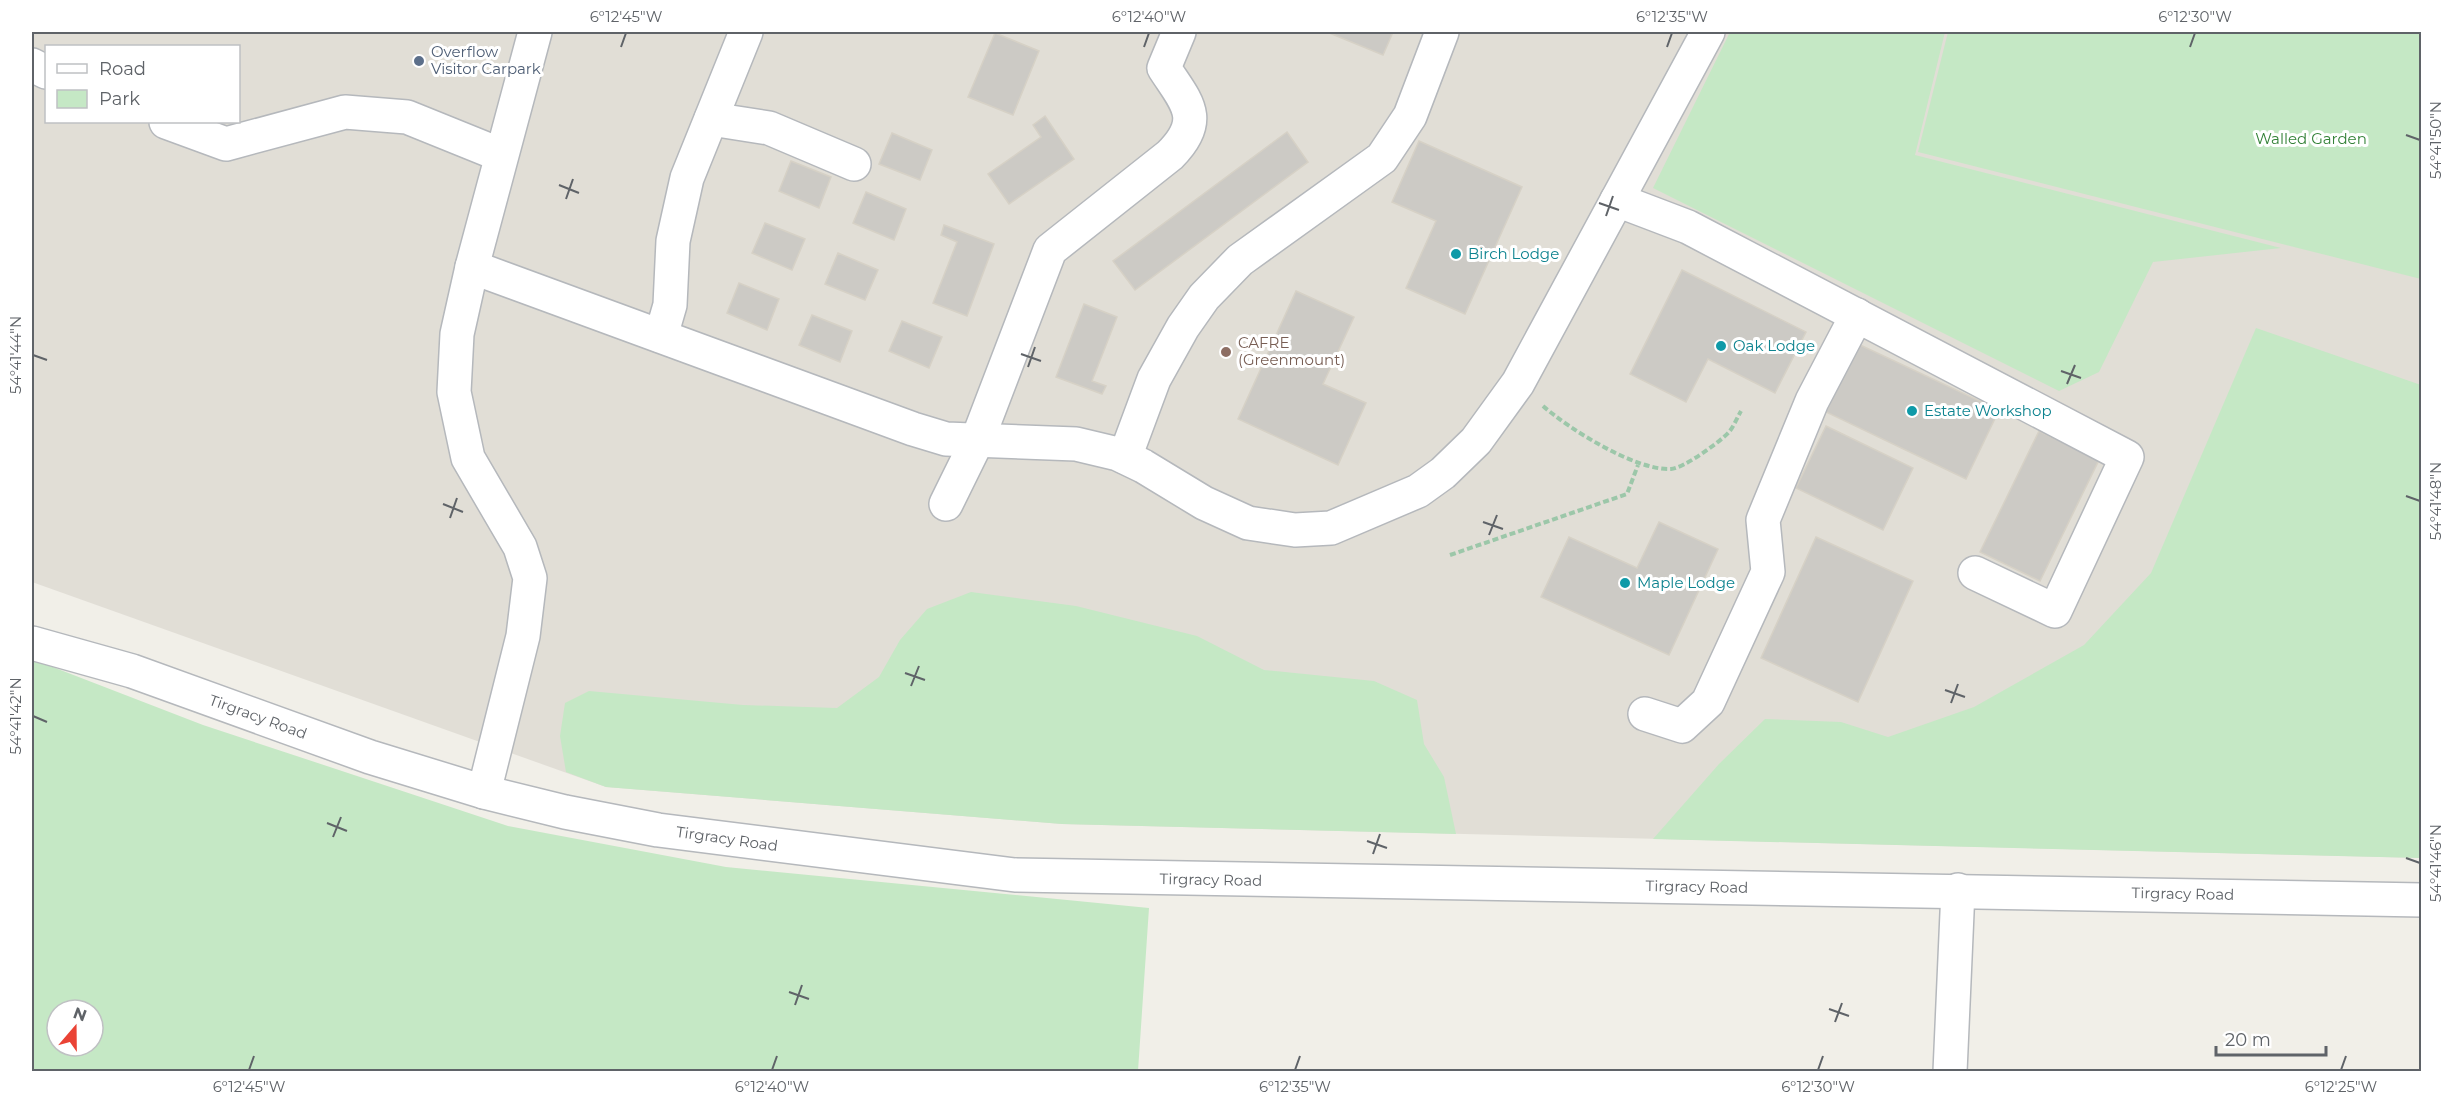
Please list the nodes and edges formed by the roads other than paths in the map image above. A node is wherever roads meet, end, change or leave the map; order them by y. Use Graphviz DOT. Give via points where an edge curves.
graph roads {
  1 [pos="535,32"];
  2 [pos="746,32"];
  3 [pos="1179,32"];
  4 [pos="1442,32"];
  5 [pos="1708,32"];
  6 [pos="711,119"];
  7 [pos="169,123"];
  8 [pos="501,155"];
  9 [pos="854,164"];
  10 [pos="1617,200"];
  11 [pos="472,267"];
  12 [pos="1857,315"];
  13 [pos="661,336"];
  14 [pos="977,441"];
  15 [pos="1125,457"];
  16 [pos="946,504"];
  17 [pos="1975,573"];
  18 [pos="32,643"];
  19 [pos="1645,714"];
  20 [pos="484,792"];
  21 [pos="1959,890"];
  22 [pos="2421,900"];
  23 [pos="1950,1071"];
  1 -- 8 [label="street"];
  2 -- 6 [label="street"];
  3 -- 14 [label="street" via="1164,68 1188,103 1190,116 1184,138 1170,155 1050,250"];
  4 -- 15 [label="street" via="1410,116 1382,158 1240,260 1204,297 1154,379"];
  5 -- 10 [label="street"];
  6 -- 9 [label="street" via="769,128"];
  6 -- 13 [label="street" via="681,204 673,241 670,305"];
  7 -- 8 [label="street" via="226,144 345,112 407,117"];
  8 -- 11 [label="street"];
  10 -- 12 [label="street" via="1688,227"];
  10 -- 15 [label="street" via="1518,383 1476,441 1418,491 1330,528 1295,530 1248,523 1204,503"];
  11 -- 13 [label="street"];
  11 -- 20 [label="street" via="457,334 454,392 468,458 520,547 530,578 523,636"];
  12 -- 17 [label="street" via="2127,457 2055,611"];
  12 -- 19 [label="street" via="1812,401 1763,520 1768,572 1708,702 1682,726"];
  13 -- 14 [label="street" via="913,429 946,439"];
  14 -- 15 [label="street" via="1076,444"];
  14 -- 16 [label="street"];
  18 -- 20 [label="street, Tirgracy Road" via="132,671 370,757"];
  20 -- 21 [label="street, Tirgracy Road" via="658,830 1015,876"];
  21 -- 22 [label="street, Tirgracy Road"];
  21 -- 23 [label="street"];
}
